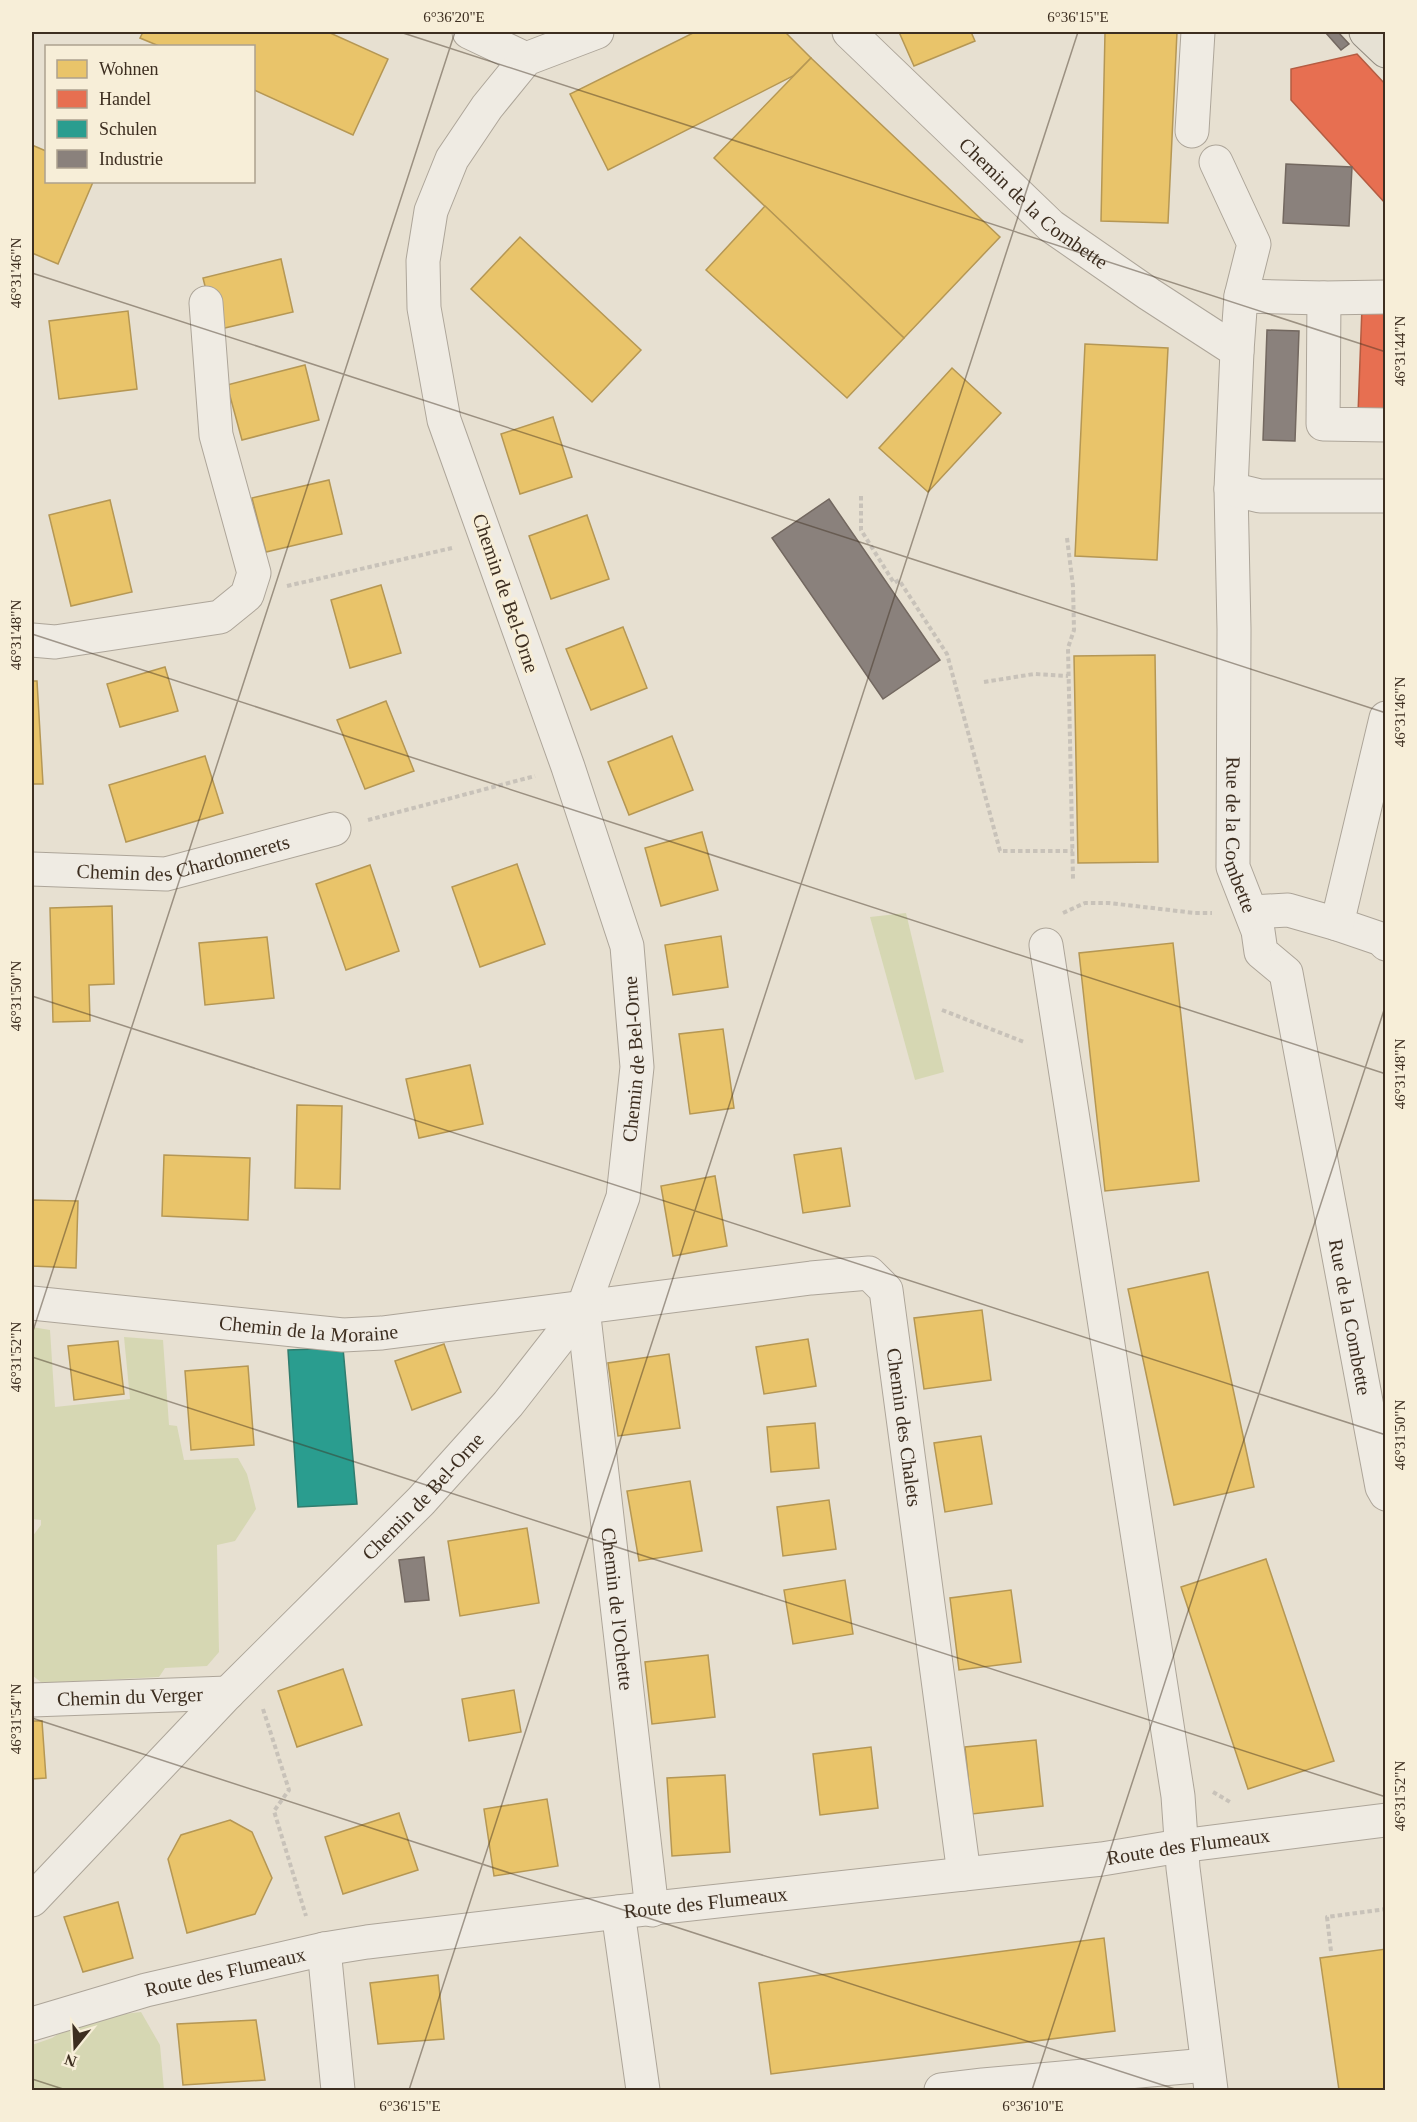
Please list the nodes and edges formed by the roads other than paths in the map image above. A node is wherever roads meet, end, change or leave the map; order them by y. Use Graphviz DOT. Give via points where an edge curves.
graph roads {
  1 [pos="469,32"];
  2 [pos="597,32"];
  3 [pos="849,32"];
  4 [pos="1198,32"];
  5 [pos="1366,32"];
  6 [pos="1386,51"];
  7 [pos="526,59"];
  8 [pos="1192,131"];
  9 [pos="1216,162"];
  10 [pos="1241,296"];
  11 [pos="1386,297"];
  12 [pos="1324,298"];
  13 [pos="206,303"];
  14 [pos="1237,351"];
  15 [pos="1386,425"];
  16 [pos="1231,489"];
  17 [pos="1386,496"];
  18 [pos="32,640"];
  19 [pos="1386,718"];
  20 [pos="347,825"];
  21 [pos="32,869"];
  22 [pos="1252,912"];
  23 [pos="1337,924"];
  24 [pos="1386,944"];
  25 [pos="1046,945"];
  26 [pos="32,1303"];
  27 [pos="583,1308"];
  28 [pos="1386,1494"];
  29 [pos="228,1693"];
  30 [pos="32,1700"];
  31 [pos="1386,1820"];
  32 [pos="1180,1846"];
  33 [pos="963,1874"];
  34 [pos="32,1900"];
  35 [pos="652,1910"];
  36 [pos="618,1912"];
  37 [pos="324,1949"];
  38 [pos="32,2024"];
  39 [pos="1209,2078"];
  40 [pos="983,2088"];
  41 [pos="338,2091"];
  42 [pos="643,2091"];
  43 [pos="941,2091"];
  1 -- 7 [label="street"];
  2 -- 7 [label="street"];
  3 -- 14 [label="street, Chemin de la Combette" via="1051,226"];
  4 -- 8 [label="street"];
  5 -- 6 [label="main road"];
  7 -- 27 [label="street, Chemin de Bel-Orne" via="452,159 431,211 423,261 424,308 444,420 627,946 637,1067 622,1197"];
  9 -- 10 [label="street, Rue de la Combette" via="1254,244"];
  10 -- 12 [label="street"];
  10 -- 14 [label="street, Rue de la Combette"];
  11 -- 12 [label="street"];
  12 -- 15 [label="street" via="1323,424"];
  13 -- 18 [label="street" via="216,435 254,573 247,595 220,617 55,642"];
  14 -- 16 [label="street, Rue de la Combette"];
  16 -- 17 [label="street" via="1260,496"];
  16 -- 22 [label="street, Rue de la Combette" via="1233,867"];
  19 -- 23 [label="street"];
  20 -- 21 [label="street, Chemin des Chardonnerets" via="166,874"];
  22 -- 23 [label="street" via="1288,910"];
  22 -- 28 [label="street, Rue de la Combette" via="1261,952 1286,974"];
  23 -- 24 [label="street"];
  25 -- 32 [label="street" via="1178,1796"];
  26 -- 27 [label="street, Chemin de la Moraine" via="343,1335"];
  27 -- 29 [label="street, Chemin de Bel-Orne" via="508,1404 421,1502"];
  27 -- 33 [label="street, Chemin des Chalets" via="869,1273 886,1290"];
  27 -- 35 [label="street, Chemin de l'Ochette"];
  29 -- 30 [label="street, Chemin du Verger"];
  29 -- 34 [label="street, Chemin de Bel-Orne"];
  31 -- 32 [label="street, Route des Flumeaux"];
  32 -- 33 [label="street, Route des Flumeaux"];
  32 -- 39 [label="street"];
  33 -- 35 [label="street, Route des Flumeaux"];
  35 -- 36 [label="street, Route des Flumeaux"];
  36 -- 37 [label="street, Route des Flumeaux"];
  36 -- 42 [label="street"];
  37 -- 38 [label="street, Route des Flumeaux" via="146,1990"];
  37 -- 41 [label="street"];
  39 -- 40 [label="street"];
  40 -- 43 [label="street"];
}
